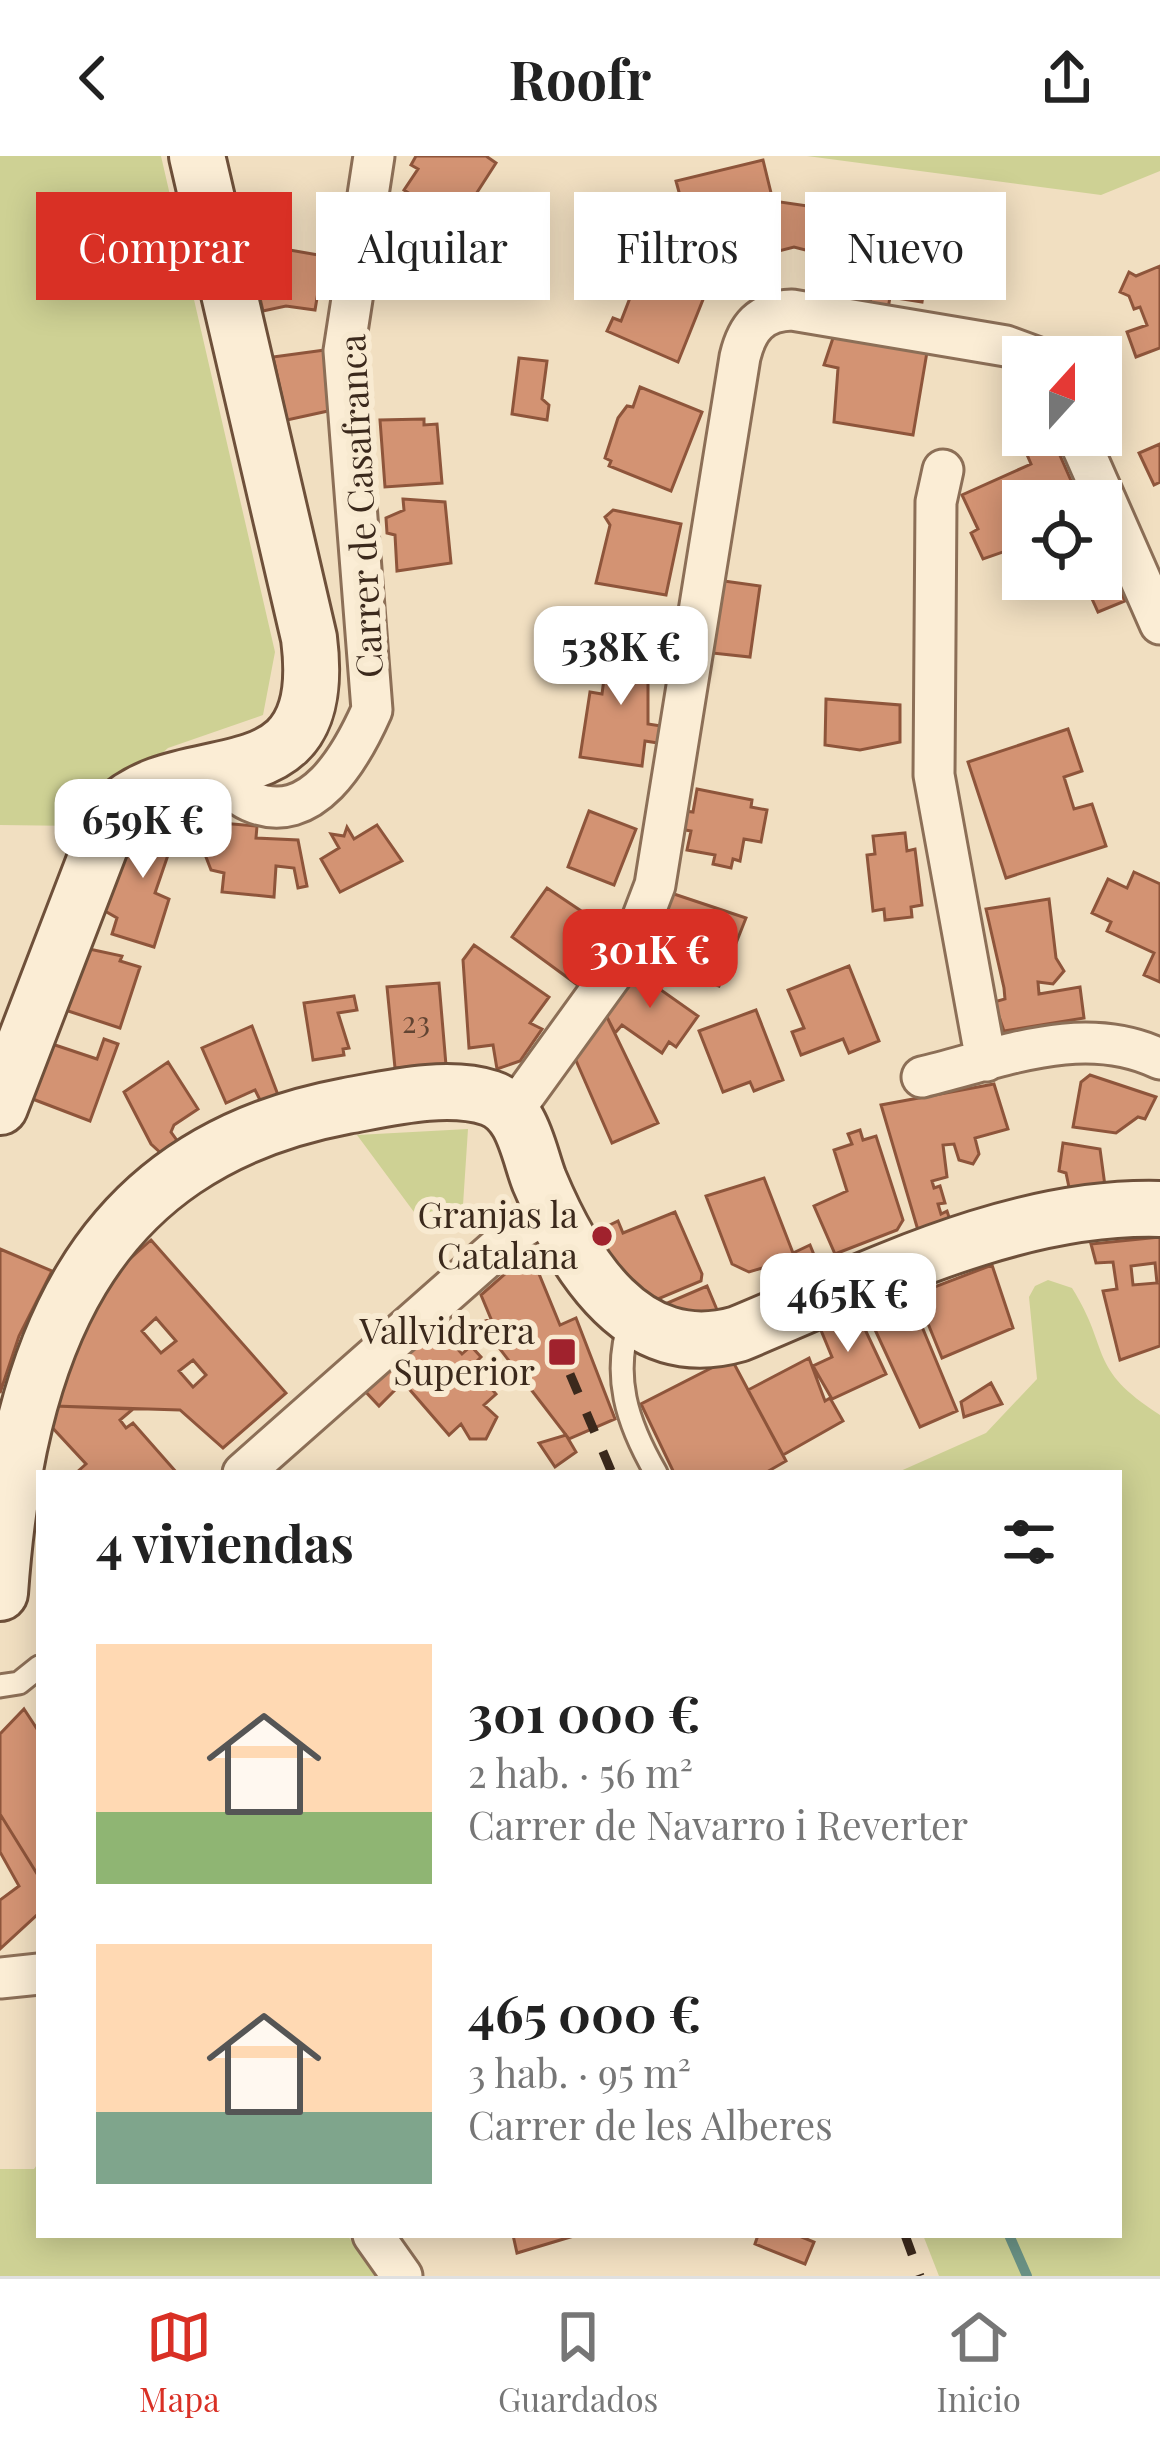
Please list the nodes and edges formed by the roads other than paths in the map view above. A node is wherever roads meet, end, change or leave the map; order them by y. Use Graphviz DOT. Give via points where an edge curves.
graph roads {
  1 [pos="197,156"];
  2 [pos="374,156"];
  3 [pos="1002,345"];
  4 [pos="1086,456"];
  5 [pos="943,470"];
  6 [pos="1160,624"];
  7 [pos="211,774"];
  8 [pos="1160,1059"];
  9 [pos="986,1061"];
  10 [pos="922,1076"];
  11 [pos="0,1107"];
  12 [pos="513,1111"];
  13 [pos="553,1209"];
  14 [pos="1160,1209"];
  15 [pos="631,1318"];
  16 [pos="246,1470"];
  17 [pos="655,1470"];
  18 [pos="0,1593"];
  19 [pos="36,1670"];
  20 [pos="0,1686"];
  21 [pos="36,1974"];
  22 [pos="0,1978"];
  23 [pos="375,2238"];
  24 [pos="402,2276"];
  1 -- 7 [label="street" via="309,638 312,680 302,717 279,747"];
  2 -- 7 [label="street, Carrer de Casafranca" via="344,351 372,710 350,760 327,787 280,806 250,802"];
  3 -- 12 [label="street" via="792,310 753,325 740,357 655,885 631,947"];
  4 -- 6 [label="street"];
  5 -- 9 [label="street" via="934,775"];
  7 -- 11 [label="street" via="132,796 103,828"];
  8 -- 9 [label="street" via="1095,1040"];
  9 -- 10 [label="street"];
  12 -- 13 [label="street"];
  12 -- 18 [label="street" via="493,1099 428,1094 331,1109 236,1142 146,1203 62,1306 35,1377"];
  13 -- 15 [label="street" via="593,1278"];
  13 -- 16 [label="street" via="518,1230"];
  14 -- 15 [label="street" via="1060,1217 987,1236 716,1340 663,1336"];
  15 -- 17 [label="lane" via="620,1368 623,1399"];
  19 -- 20 [label="lane"];
  21 -- 22 [label="street"];
  23 -- 24 [label="street"];
}
